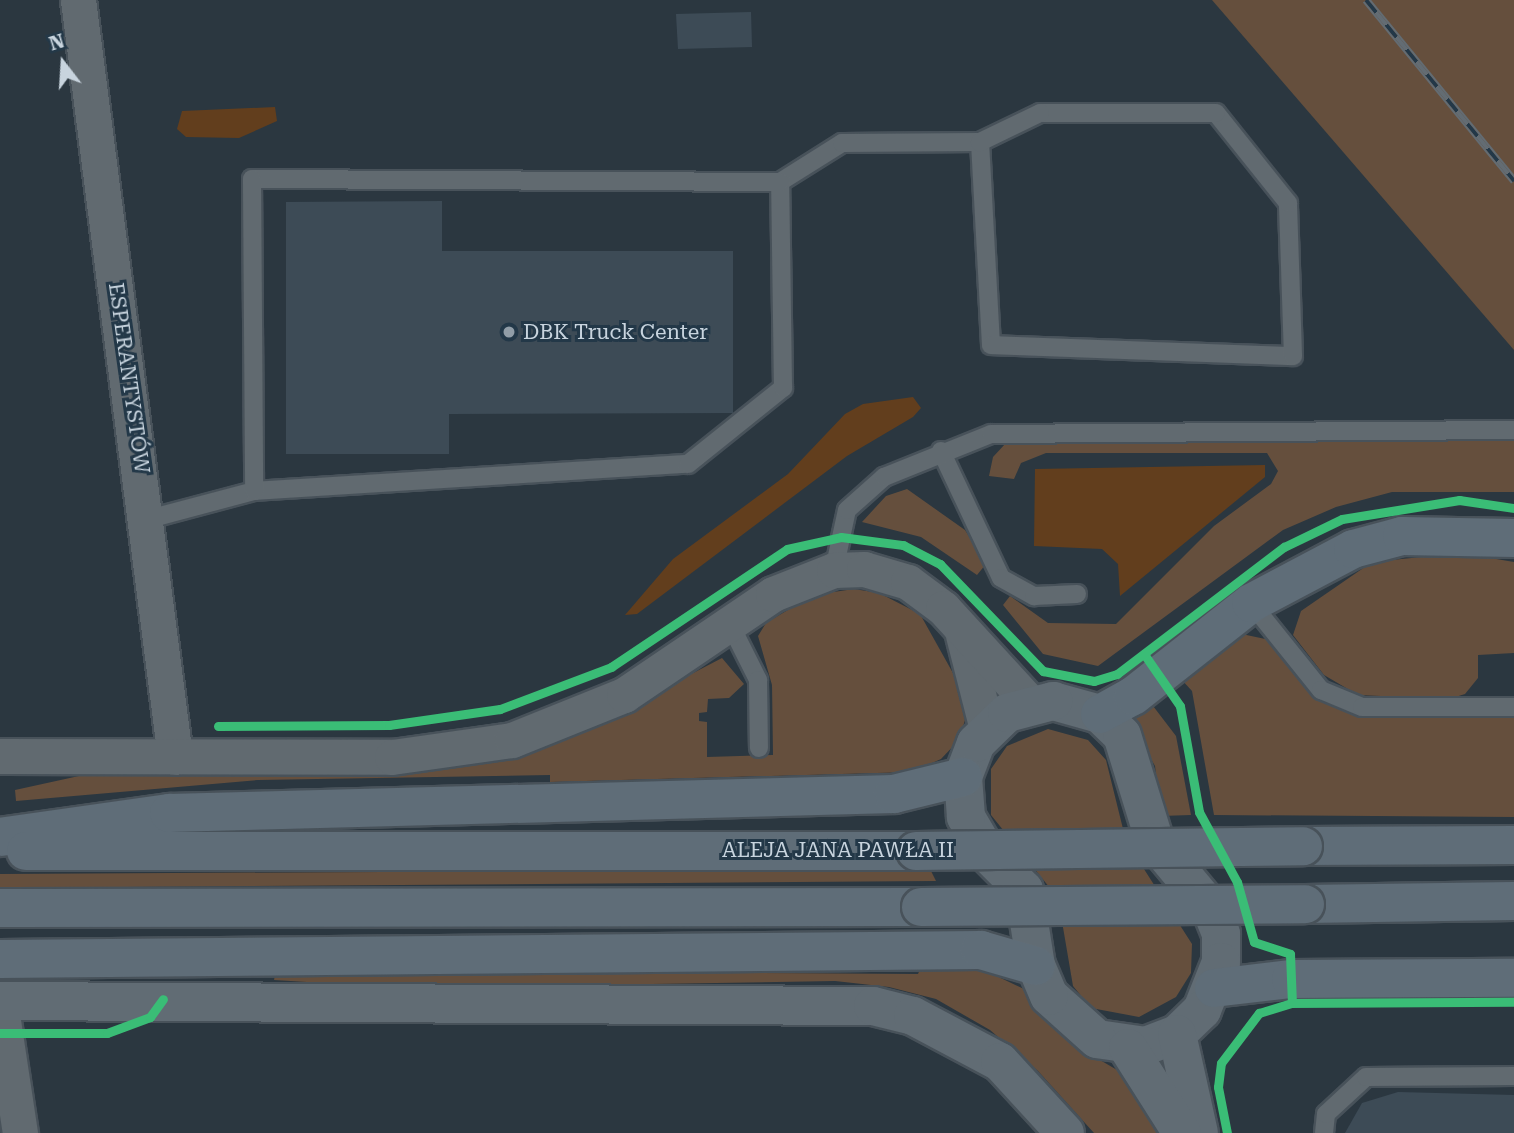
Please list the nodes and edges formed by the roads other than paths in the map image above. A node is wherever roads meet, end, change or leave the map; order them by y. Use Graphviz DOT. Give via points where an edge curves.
graph roads {
  1 [pos="78,0"];
  2 [pos="980,142"];
  3 [pos="780,183"];
  4 [pos="1514,430"];
  5 [pos="941,451"];
  6 [pos="254,491"];
  7 [pos="149,519"];
  8 [pos="1514,538"];
  9 [pos="834,570"];
  10 [pos="1077,594"];
  11 [pos="1251,603"];
  12 [pos="730,624"];
  13 [pos="962,631"];
  14 [pos="1031,704"];
  15 [pos="1514,707"];
  16 [pos="1100,714"];
  17 [pos="987,729"];
  18 [pos="759,748"];
  19 [pos="0,756"];
  20 [pos="175,757"];
  21 [pos="963,777"];
  22 [pos="0,837"];
  23 [pos="1514,845"];
  24 [pos="0,851"];
  25 [pos="1514,901"];
  26 [pos="0,908"];
  27 [pos="0,959"];
  28 [pos="1036,966"];
  29 [pos="1514,978"];
  30 [pos="1214,988"];
  31 [pos="0,1001"];
  32 [pos="1177,1034"];
  33 [pos="1128,1048"];
  34 [pos="1514,1076"];
  35 [pos="20,1133"];
  36 [pos="1065,1133"];
  37 [pos="1182,1133"];
  38 [pos="1199,1133"];
  39 [pos="1324,1133"];
  1 -- 7 [label="street, ESPERANTYSTÓW"];
  2 -- 2 [label="lane" via="991,345 1293,356 1288,202 1216,113 1040,113"];
  2 -- 3 [label="lane" via="842,143"];
  3 -- 6 [label="lane" via="783,388 688,464"];
  3 -- 6 [label="lane" via="252,179"];
  4 -- 5 [label="lane" via="990,434"];
  5 -- 9 [label="lane" via="884,477 847,510"];
  5 -- 10 [label="lane" via="1001,578 1034,596"];
  6 -- 7 [label="lane"];
  7 -- 20 [label="street, ESPERANTYSTÓW"];
  8 -- 11 [label="main road" via="1402,536 1353,549"];
  9 -- 12 [label="street" via="773,594"];
  9 -- 13 [label="street" via="864,569 908,582 943,607"];
  11 -- 15 [label="lane" via="1321,690 1362,707"];
  11 -- 16 [label="main road" via="1133,696"];
  12 -- 18 [label="lane" via="758,680"];
  12 -- 20 [label="street" via="624,695 512,740 392,757"];
  13 -- 14 [label="street"];
  13 -- 17 [label="street"];
  14 -- 16 [label="street" via="1074,704"];
  14 -- 17 [label="street"];
  16 -- 30 [label="street" via="1122,735 1134,760 1155,842 1211,909 1221,948"];
  17 -- 21 [label="street"];
  19 -- 20 [label="street"];
  21 -- 22 [label="main road" via="894,794 169,813"];
  21 -- 28 [label="street" via="974,836 1024,890"];
  23 -- 24 [label="main road, ALEJA JANA PAWŁA II, bridge" via="916,851"];
  25 -- 26 [label="main road, bridge"];
  27 -- 28 [label="main road" via="981,950"];
  28 -- 33 [label="street" via="1069,1021 1097,1039"];
  29 -- 30 [label="main road" via="1291,979"];
  30 -- 32 [label="street"];
  31 -- 35 [label="street"];
  31 -- 36 [label="street" via="163,999 417,1007 829,1001 873,1006 913,1016 1000,1062"];
  32 -- 33 [label="street"];
  32 -- 38 [label="street"];
  33 -- 37 [label="street"];
  34 -- 39 [label="lane" via="1366,1077 1326,1114"];
}
